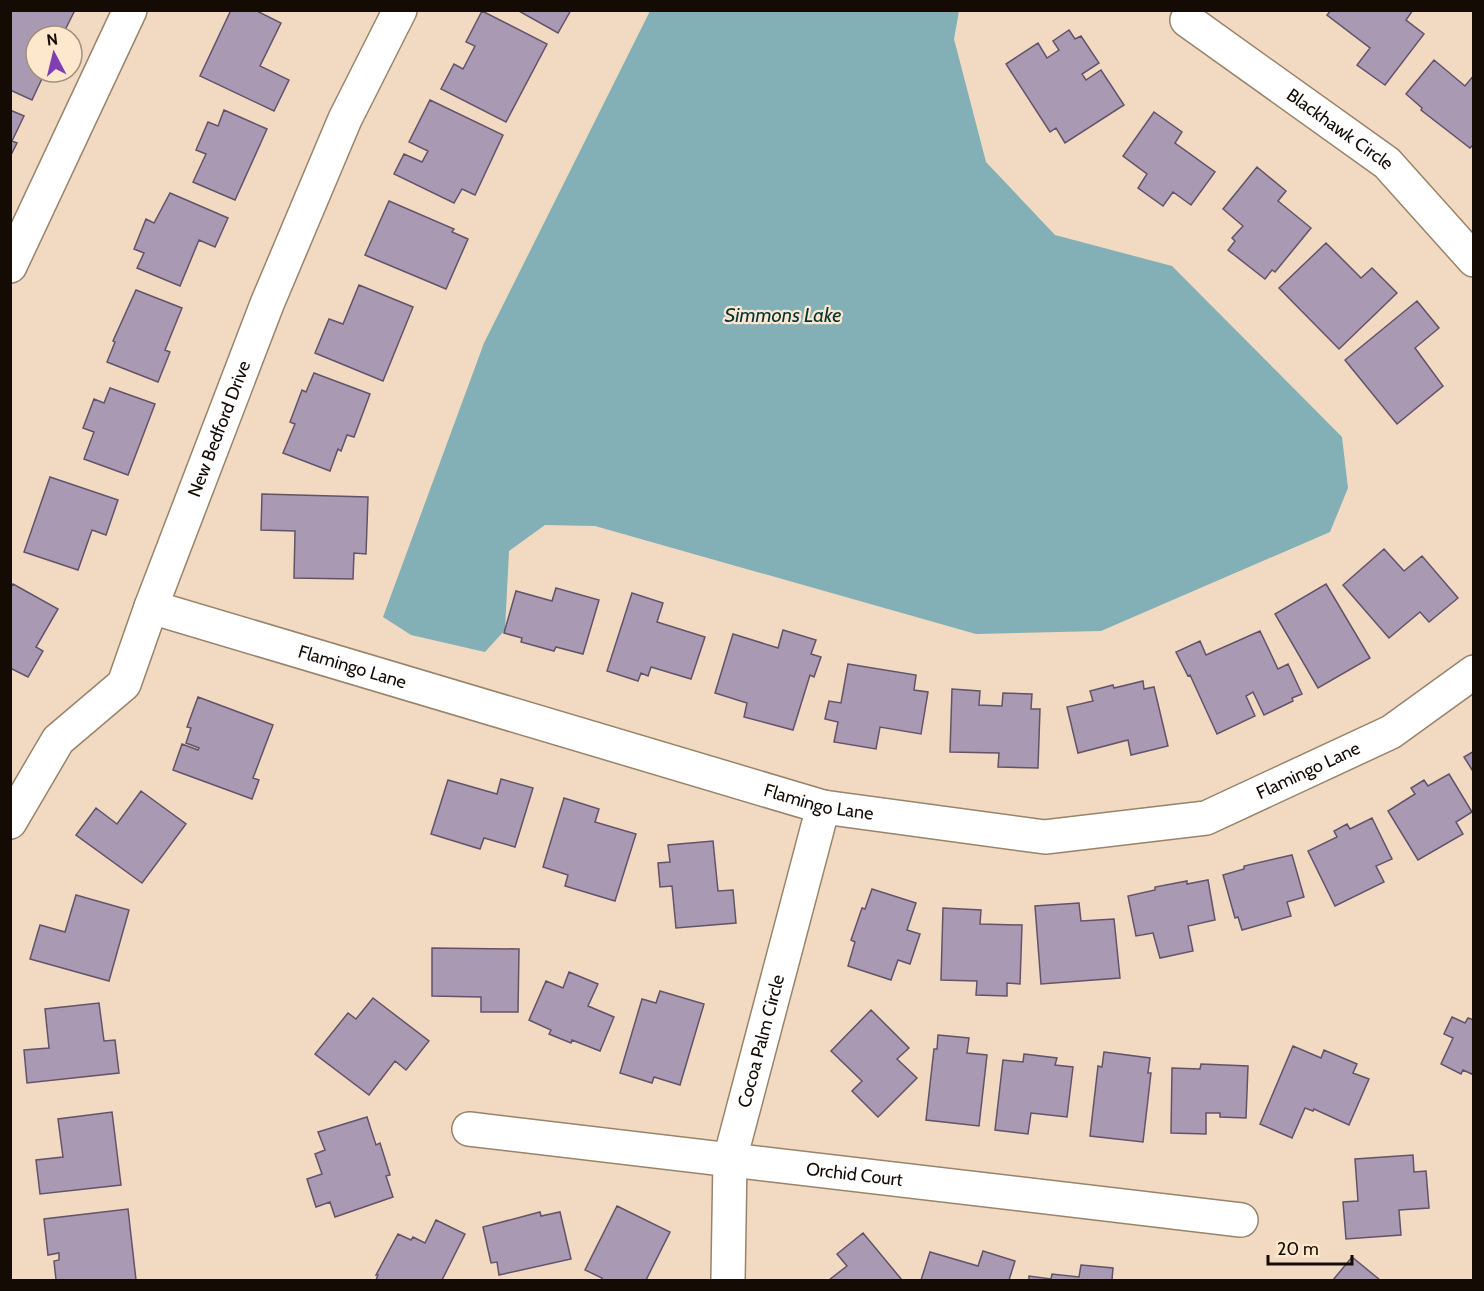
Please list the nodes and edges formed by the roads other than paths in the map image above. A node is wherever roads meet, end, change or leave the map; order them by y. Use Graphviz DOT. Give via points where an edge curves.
graph roads {
  1 [pos="130,10"];
  2 [pos="400,10"];
  3 [pos="1186,20"];
  4 [pos="1473,260"];
  5 [pos="10,266"];
  6 [pos="150,608"];
  7 [pos="1473,672"];
  8 [pos="823,807"];
  9 [pos="10,822"];
  10 [pos="469,1129"];
  11 [pos="730,1159"];
  12 [pos="1241,1220"];
  13 [pos="728,1281"];
  1 -- 5 [label="street"];
  2 -- 6 [label="street, New Bedford Drive" via="345,119 267,304"];
  3 -- 4 [label="street, Blackhawk Circle" via="1387,163"];
  6 -- 8 [label="street, Flamingo Lane"];
  6 -- 9 [label="street, New Bedford Drive" via="124,684 58,740"];
  7 -- 8 [label="street, Flamingo Lane" via="1390,732 1206,818 1046,837"];
  8 -- 11 [label="street, Cocoa Palm Circle"];
  10 -- 11 [label="street, Orchid Court"];
  11 -- 12 [label="street, Orchid Court"];
  11 -- 13 [label="street, Cocoa Palm Circle"];
}
